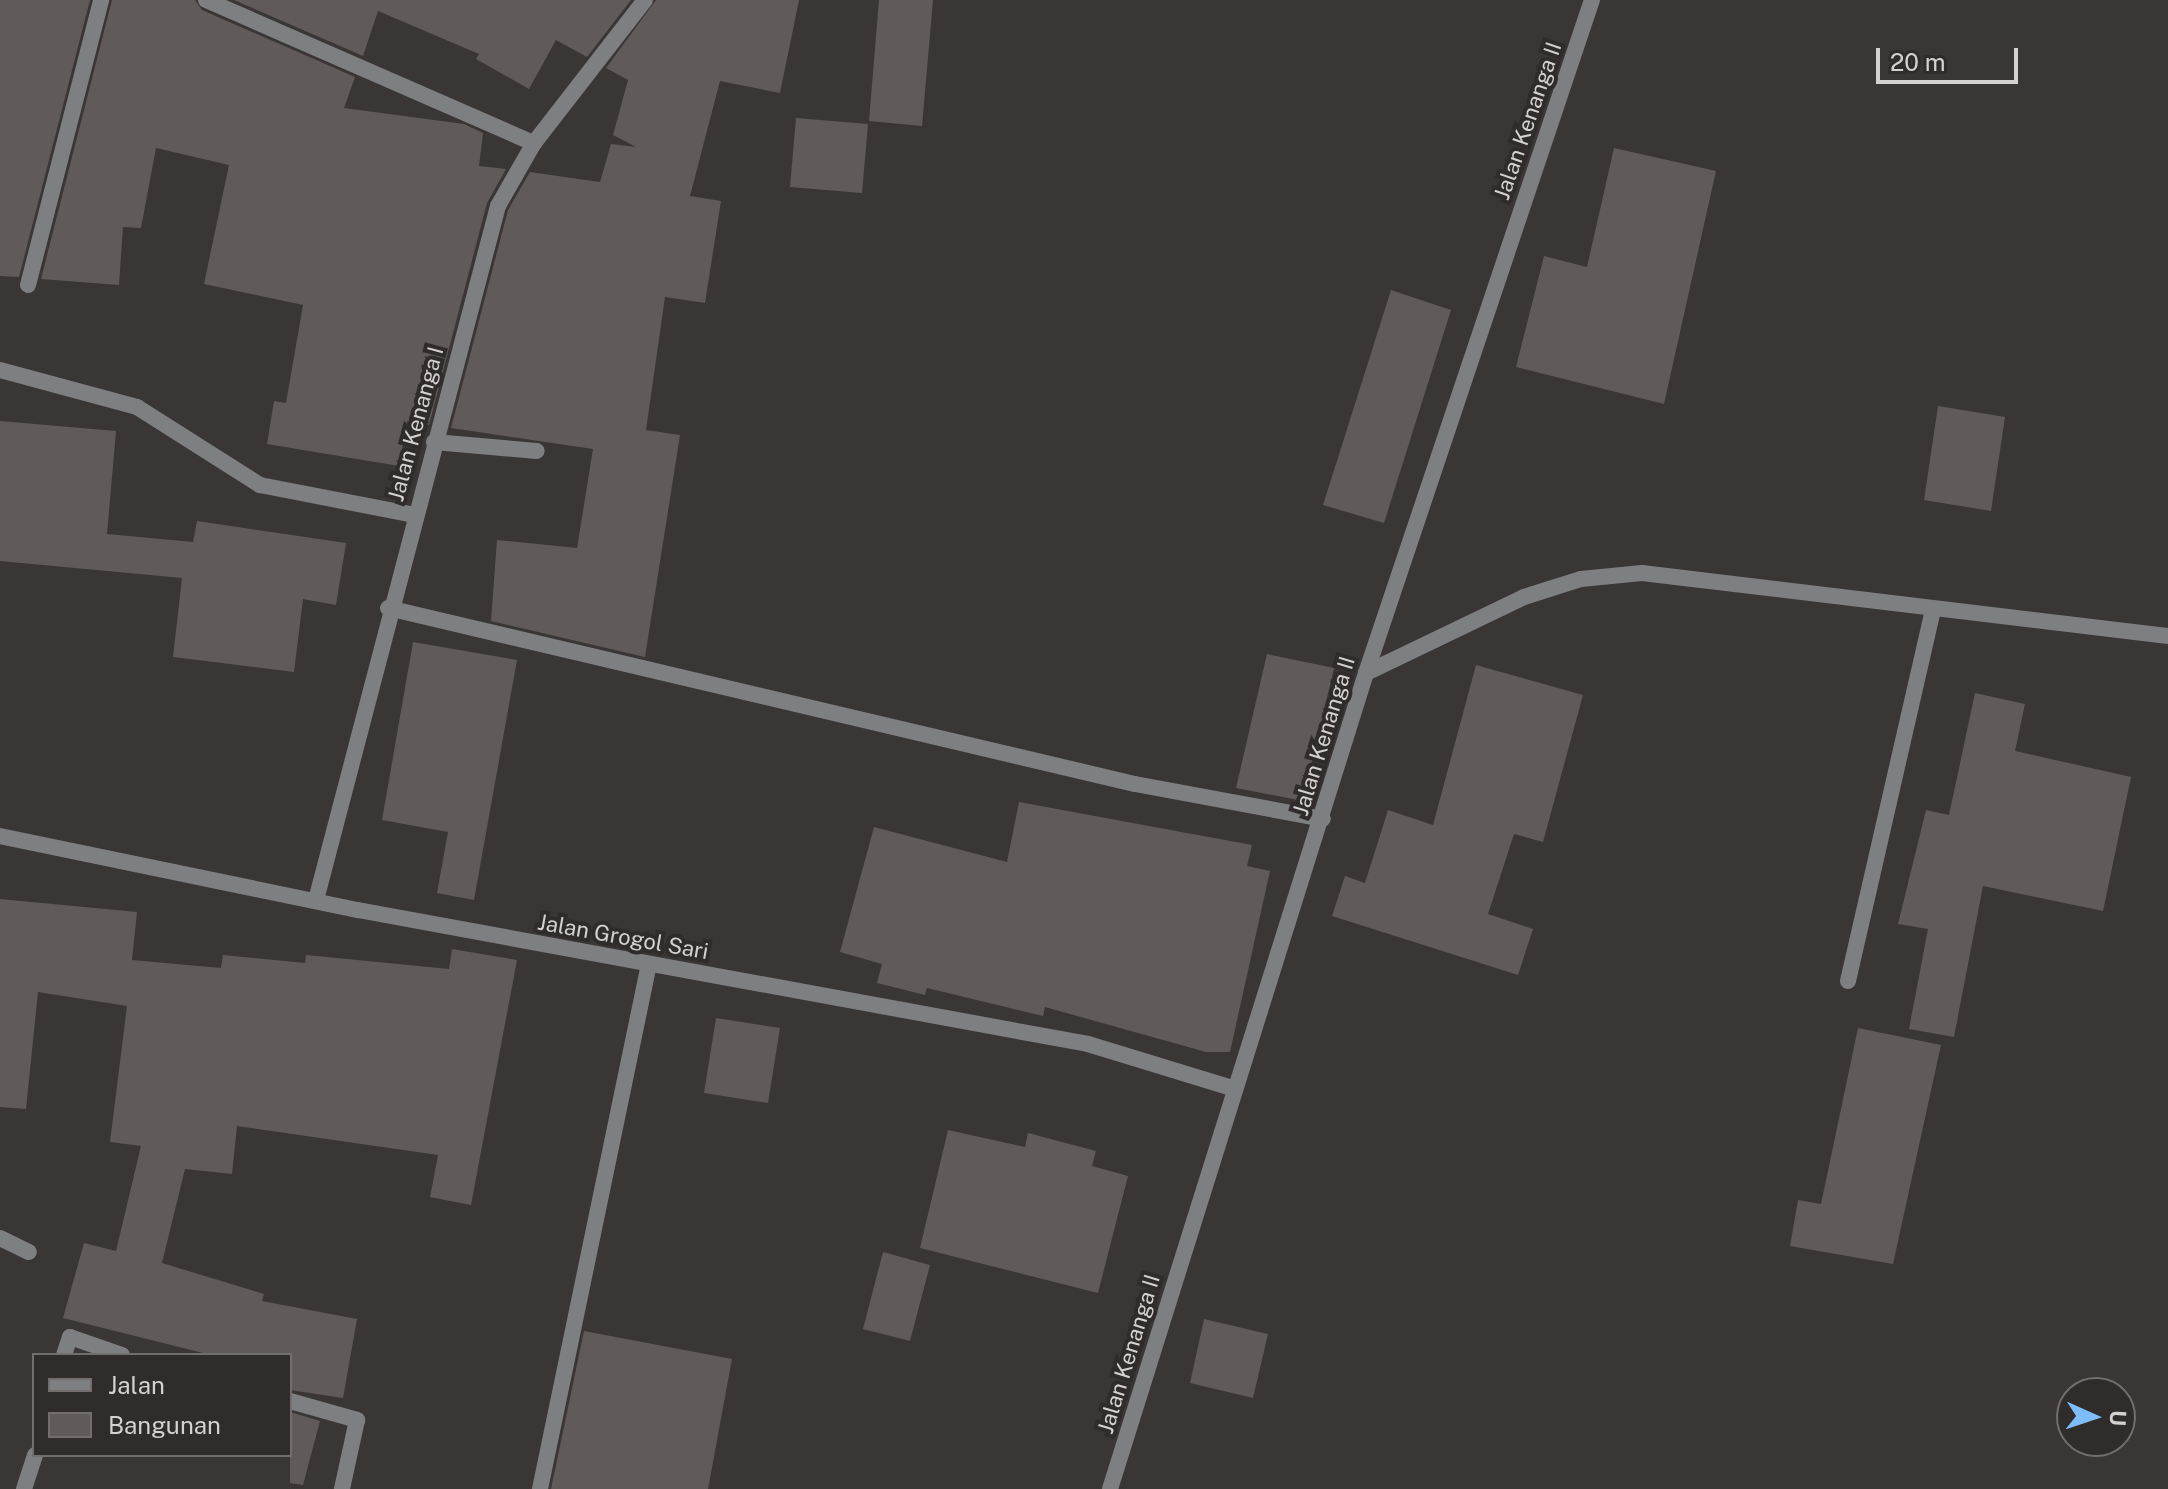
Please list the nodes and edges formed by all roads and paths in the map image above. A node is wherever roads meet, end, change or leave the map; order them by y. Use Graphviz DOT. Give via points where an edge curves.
graph roads {
  1 [pos="101,0"];
  2 [pos="206,0"];
  3 [pos="645,0"];
  4 [pos="1592,0"];
  5 [pos="534,143"];
  6 [pos="28,285"];
  7 [pos="0,370"];
  8 [pos="434,442"];
  9 [pos="537,451"];
  10 [pos="414,515"];
  11 [pos="388,608"];
  12 [pos="1933,609"];
  13 [pos="2168,636"];
  14 [pos="1366,673"];
  15 [pos="1323,819"];
  16 [pos="0,836"];
  17 [pos="316,900"];
  18 [pos="649,964"];
  19 [pos="1848,981"];
  20 [pos="1235,1089"];
  21 [pos="0,1238"];
  22 [pos="29,1252"];
  23 [pos="65,1353"];
  24 [pos="116,1353"];
  25 [pos="292,1402"];
  26 [pos="34,1457"];
  27 [pos="24,1489"];
  28 [pos="342,1489"];
  29 [pos="540,1489"];
  30 [pos="1110,1489"];
  1 -- 6 [label="street"];
  2 -- 5 [label="street"];
  3 -- 5 [label="street, Jalan Kenanga I"];
  4 -- 14 [label="street, Jalan Kenanga II"];
  5 -- 8 [label="street, Jalan Kenanga I" via="498,206"];
  7 -- 10 [label="street" via="137,407 260,485"];
  8 -- 9 [label="street"];
  8 -- 10 [label="street, Jalan Kenanga I"];
  10 -- 11 [label="street, Jalan Kenanga I"];
  11 -- 15 [label="street" via="1135,784"];
  11 -- 17 [label="street, Jalan Kenanga I"];
  12 -- 13 [label="street"];
  12 -- 14 [label="street" via="1642,573 1581,579 1524,597"];
  12 -- 19 [label="street"];
  14 -- 15 [label="street, Jalan Kenanga II"];
  15 -- 20 [label="street, Jalan Kenanga II"];
  16 -- 17 [label="street, Jalan Grogol Sari"];
  17 -- 18 [label="street, Jalan Grogol Sari"];
  18 -- 20 [label="street, Jalan Grogol Sari" via="1088,1044"];
  18 -- 29 [label="street"];
  20 -- 30 [label="street, Jalan Kenanga II"];
  21 -- 22 [label="street"];
  23 -- 24 [label="street" via="70,1337"];
  25 -- 28 [label="street" via="357,1420"];
  26 -- 27 [label="street"];
}
